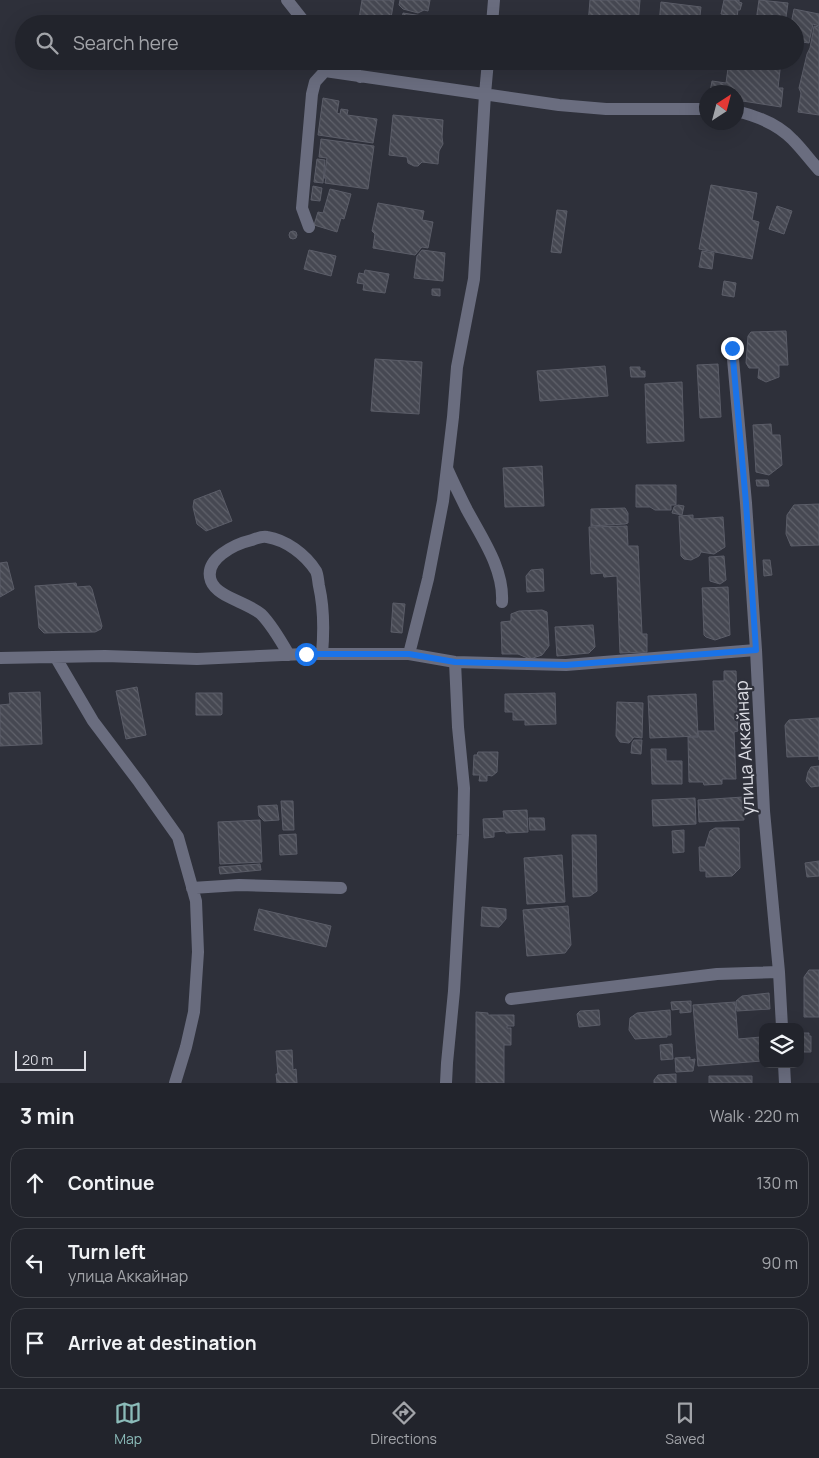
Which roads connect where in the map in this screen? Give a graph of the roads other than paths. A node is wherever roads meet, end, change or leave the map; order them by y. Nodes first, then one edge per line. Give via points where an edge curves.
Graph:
1 (288, 0) edge
2 (494, 0) edge
3 (299, 15) edge
4 (493, 15) edge
5 (352, 70) edge
6 (487, 70) edge
7 (360, 77) junction
8 (485, 94) junction
9 (699, 109) edge
10 (744, 113) edge
11 (819, 170) edge
12 (309, 227) dead end
13 (732, 348) dead end
14 (447, 468) junction
15 (502, 602) dead end
16 (756, 650) junction
17 (322, 654) junction
18 (409, 654) junction
19 (289, 655) junction
20 (0, 658) edge
21 (56, 658) junction
22 (455, 662) junction
23 (192, 888) junction
24 (341, 888) dead end
25 (778, 972) junction
26 (511, 999) dead end
27 (782, 1023) edge
28 (784, 1068) edge
29 (175, 1083) edge
30 (446, 1083) edge
31 (785, 1083) edge

1 - 3 street
2 - 4 street
5 - 7 street
6 - 8 street
7 - 8 street
7 - 12 street via 325,72 315,82 302,208
8 - 9 street via 606,109
8 - 14 street via 474,279 457,367
10 - 11 street via 792,138
13 - 16 street, улица Аккайнар
14 - 15 street via 493,558 503,591
14 - 18 street via 428,579
16 - 22 street via 566,665
16 - 25 street, улица Аккайнар via 764,811
17 - 18 street
17 - 19 street
17 - 19 street via 323,615 317,572 300,553 284,541 265,536 228,549 218,556 210,569 213,587 261,615
18 - 22 street
19 - 21 street via 197,659
20 - 21 street
21 - 23 street via 93,720 178,837
22 - 30 street via 464,788 463,835
23 - 24 street via 239,885
23 - 29 street via 196,901 198,952 194,1012
25 - 26 street via 717,974
25 - 27 street, улица Аккайнар
28 - 31 street

